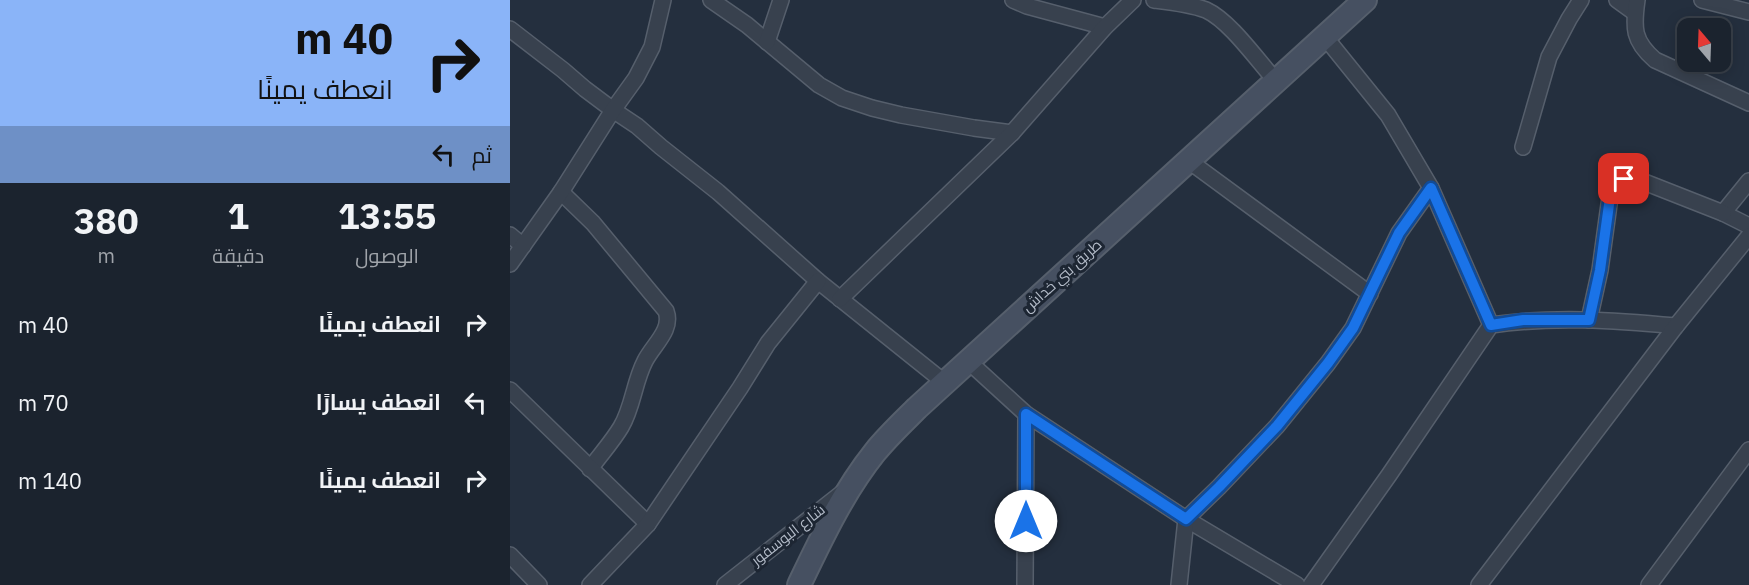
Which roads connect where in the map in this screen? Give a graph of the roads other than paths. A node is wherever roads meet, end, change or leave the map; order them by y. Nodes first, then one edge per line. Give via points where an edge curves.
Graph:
1 (663, 0) edge
2 (711, 0) edge
3 (781, 0) edge
4 (1012, 0) edge
5 (1133, 0) edge
6 (1154, 0) edge
7 (1365, 0) edge
8 (1581, 0) edge
9 (1617, 0) edge
10 (1702, 0) edge
11 (1636, 7) edge
12 (1749, 12) edge
13 (1105, 27) junction
14 (510, 29) edge
15 (1325, 37) junction
16 (767, 42) junction
17 (1275, 81) junction
18 (1749, 103) edge
19 (613, 110) junction
20 (1012, 133) junction
21 (1523, 147) dead end
22 (1189, 161) junction
23 (1749, 181) edge
24 (1431, 188) junction
25 (561, 192) junction
26 (1723, 213) junction
27 (1749, 226) edge
28 (510, 235) edge
29 (1749, 237) edge
30 (524, 246) junction
31 (510, 264) edge
32 (818, 281) junction
33 (1370, 294) junction
34 (840, 299) junction
35 (1589, 320) junction
36 (1491, 325) junction
37 (1676, 326) junction
38 (968, 361) junction
39 (944, 382) junction
40 (510, 390) edge
41 (1026, 414) junction
42 (1749, 450) edge
43 (590, 469) junction
44 (851, 485) junction
45 (1186, 519) junction
46 (648, 524) junction
47 (510, 555) edge
48 (539, 585) edge
49 (590, 585) edge
50 (725, 585) edge
51 (799, 585) edge
52 (1025, 585) edge
53 (1179, 585) edge
54 (1297, 585) edge
55 (1311, 585) edge
56 (1479, 585) edge
57 (1648, 585) edge

1 - 19 street via 652,47
2 - 16 street
3 - 16 street
4 - 13 street
5 - 13 street
6 - 17 street via 1193,6 1224,22
7 - 15 main road, طريق بني خداش
8 - 21 street via 1549,57
9 - 11 street
10 - 12 street
11 - 18 street via 1638,42 1655,60
13 - 20 street
14 - 19 street
15 - 17 main road, طريق بني خداش
15 - 24 street via 1388,115
16 - 20 street via 819,85 842,98 901,115
17 - 22 main road, طريق بني خداش
19 - 25 street
19 - 32 street via 718,192
20 - 34 street
22 - 33 street
22 - 38 main road, طريق بني خداش
23 - 26 street
24 - 33 street via 1399,233
24 - 36 street
25 - 30 street
25 - 43 street via 593,223 668,317 667,328 638,376 627,415
26 - 27 street
26 - 35 street via 1634,178 1617,184 1611,190
28 - 30 street
29 - 37 street
30 - 31 street
32 - 34 street
32 - 46 street via 768,343
33 - 45 street via 1353,328 1300,399
34 - 39 street
35 - 36 street via 1523,320
35 - 37 street
36 - 55 street
37 - 56 street
38 - 39 main road, طريق بني خداش
38 - 41 street
39 - 44 main road, طريق بني خداش via 876,451
40 - 43 street
41 - 45 street
41 - 52 street
42 - 57 street
43 - 46 street
44 - 50 street, شارع البوسفور
44 - 51 main road, طريق بني خداش
45 - 53 street
45 - 54 street
46 - 49 street
47 - 48 street

